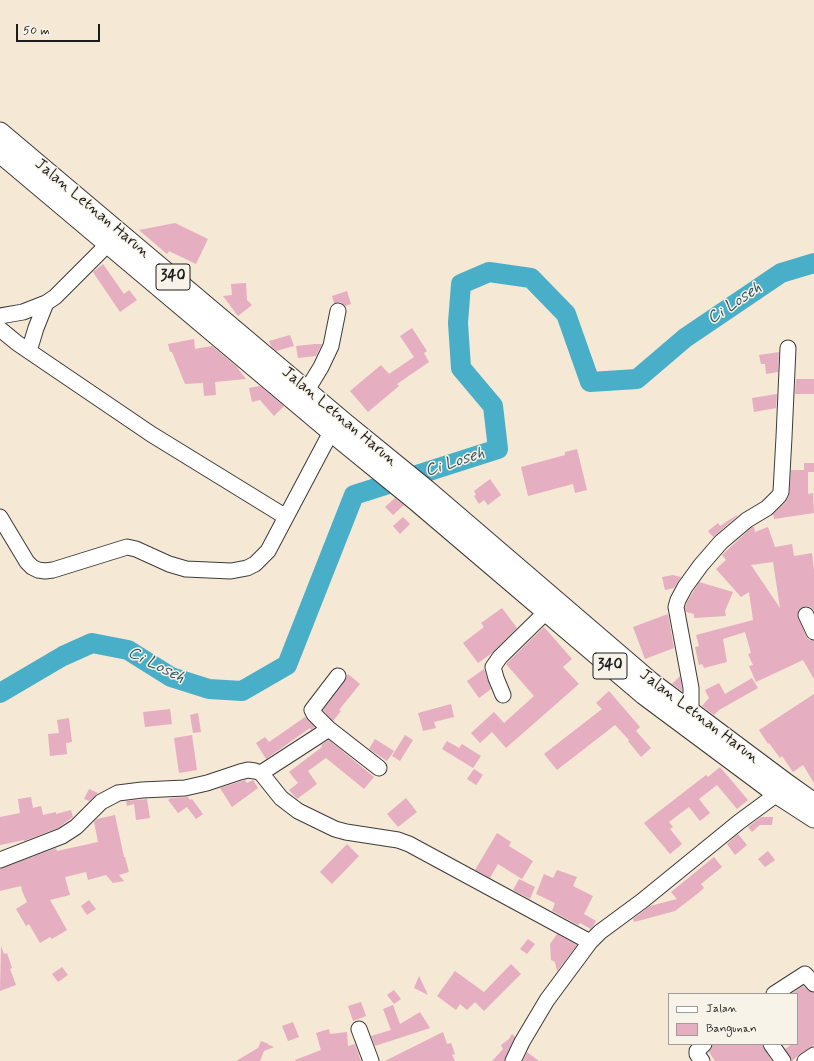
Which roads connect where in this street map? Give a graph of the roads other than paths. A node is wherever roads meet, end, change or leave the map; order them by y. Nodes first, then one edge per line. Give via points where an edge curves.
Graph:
1 (0, 132) edge
2 (0, 153) edge
3 (20, 159) junction
4 (108, 244) junction
5 (46, 303) junction
6 (338, 311) dead end
7 (0, 316) edge
8 (0, 329) edge
9 (788, 348) dead end
10 (29, 351) junction
11 (303, 397) junction
12 (337, 430) junction
13 (421, 495) junction
14 (0, 517) edge
15 (286, 517) junction
16 (546, 612) junction
17 (806, 615) dead end
18 (814, 632) edge
19 (338, 676) dead end
20 (503, 695) dead end
21 (691, 713) junction
22 (329, 729) junction
23 (379, 768) dead end
24 (261, 774) junction
25 (781, 788) junction
26 (809, 801) edge
27 (814, 818) edge
28 (0, 860) edge
29 (590, 942) junction
30 (814, 984) edge
31 (776, 993) edge
32 (359, 1029) dead end
33 (703, 1045) edge
34 (772, 1045) edge
35 (814, 1055) edge
36 (371, 1061) edge
37 (513, 1061) edge
38 (702, 1061) edge
39 (783, 1061) edge
40 (805, 1061) edge

1 - 3 main road, Jalan Letnan Harun / 340
2 - 3 main road, Jalan Letnan Harun / 340
3 - 4 main road, Jalan Letnan Harun / 340
3 - 11 main road, Jalan Letnan Harun / 340
4 - 5 street
4 - 11 main road, Jalan Letnan Harun / 340
5 - 7 street via 23,312
5 - 10 street
6 - 11 street via 331,346
8 - 10 street
9 - 21 street via 781,492 767,508 747,520 721,542 701,564 678,600 676,608 691,688
10 - 15 street via 151,434
11 - 12 main road, Jalan Letnan Harun / 340
12 - 13 main road, Jalan Letnan Harun / 340
12 - 15 street
13 - 16 main road, Jalan Letnan Harun / 340
13 - 21 main road, Jalan Letnan Harun / 340
14 - 15 street via 27,562 32,567 45,571 127,547 186,569 239,570 262,558
16 - 20 street via 493,667
16 - 25 main road, Jalan Letnan Harun / 340 via 644,695
17 - 18 street
19 - 22 street via 312,710
21 - 25 main road, Jalan Letnan Harun / 340
22 - 23 street
22 - 24 street
24 - 28 street via 248,770 185,788 118,793 101,802 76,827 62,836
24 - 29 street via 281,798 298,811 335,829 409,844
25 - 26 main road, Jalan Letnan Harun / 340
25 - 29 street
26 - 27 main road, Jalan Letnan Harun / 340
29 - 37 street via 547,1000
30 - 31 street via 805,974
32 - 36 street
33 - 38 street via 697,1051
34 - 39 street
35 - 40 street

